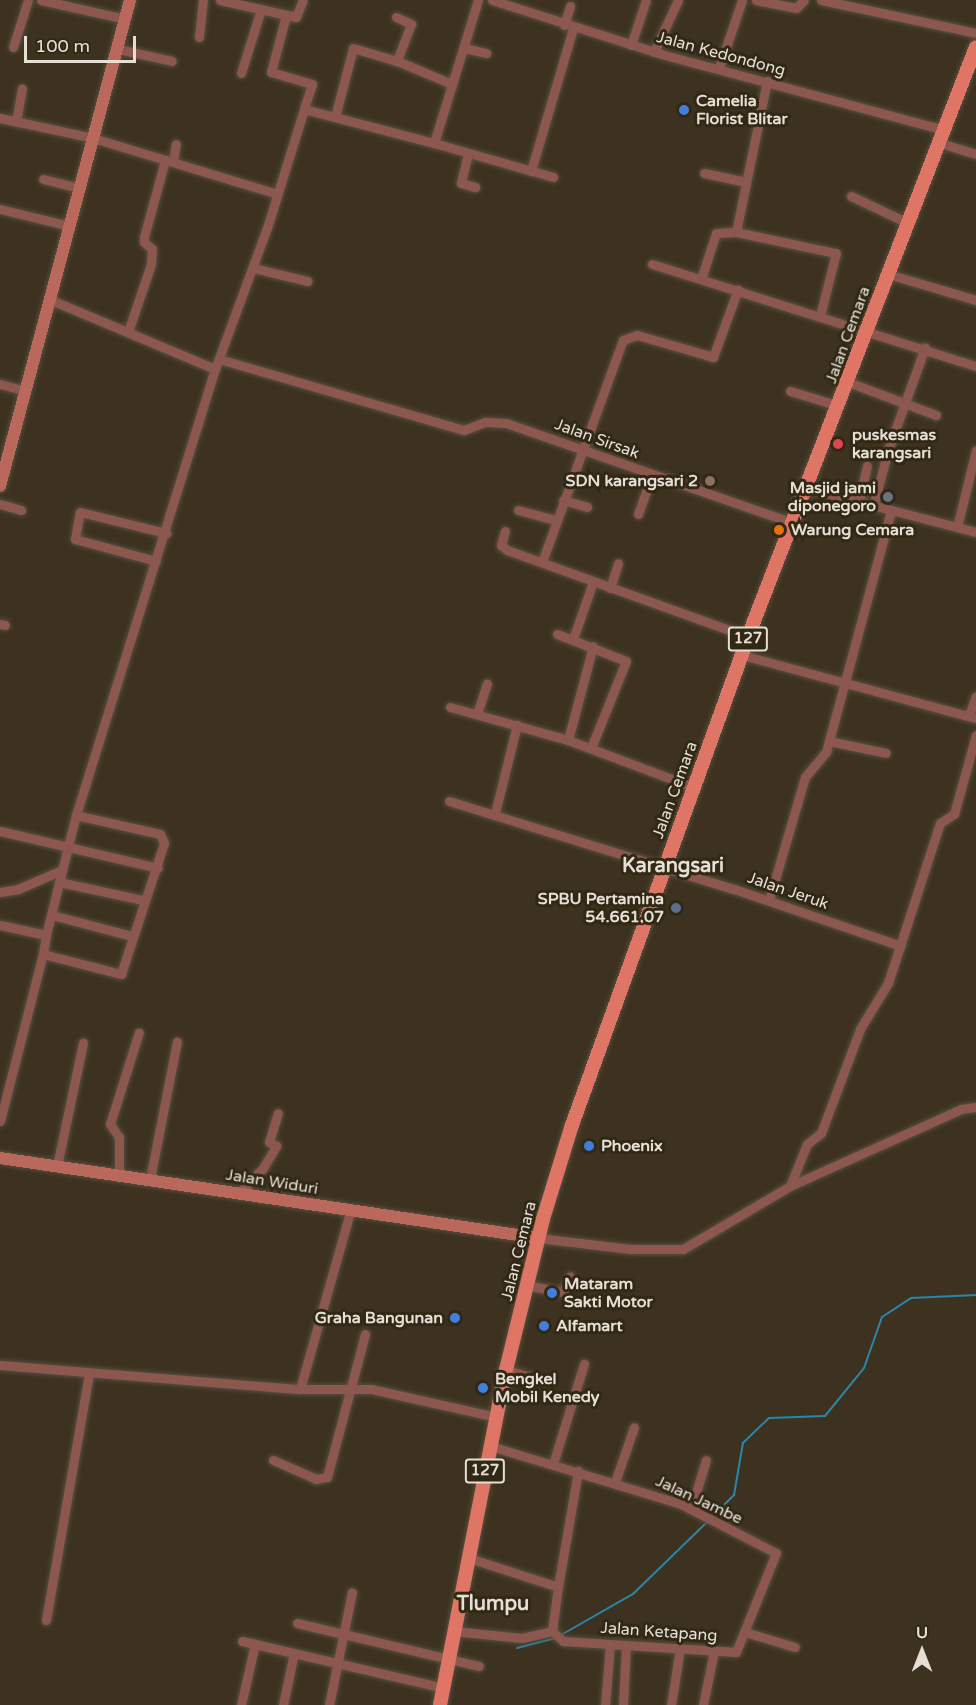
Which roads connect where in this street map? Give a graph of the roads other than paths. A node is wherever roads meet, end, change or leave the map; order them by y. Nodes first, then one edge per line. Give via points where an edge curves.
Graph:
1 (28, 0) edge
2 (41, 0) edge
3 (130, 0) edge
4 (203, 0) edge
5 (220, 0) edge
6 (303, 0) edge
7 (478, 0) edge
8 (646, 0) edge
9 (678, 0) edge
10 (742, 0) edge
11 (756, 0) edge
12 (804, 0) edge
13 (826, 0) edge
14 (498, 1) edge
15 (570, 6) dead end
16 (261, 9) junction
17 (286, 15) junction
18 (396, 17) dead end
19 (125, 19) junction
20 (568, 27) junction
21 (976, 33) edge
22 (198, 37) dead end
23 (631, 45) junction
24 (13, 47) dead end
25 (976, 47) edge
26 (464, 48) junction
27 (118, 49) junction
28 (486, 53) dead end
29 (656, 53) junction
30 (172, 61) dead end
31 (397, 61) junction
32 (719, 68) junction
33 (241, 73) dead end
34 (767, 81) junction
35 (452, 84) junction
36 (22, 89) dead end
37 (304, 109) junction
38 (335, 117) junction
39 (0, 118) edge
40 (16, 122) junction
41 (942, 136) junction
42 (93, 138) junction
43 (434, 143) junction
44 (176, 144) dead end
45 (468, 154) junction
46 (976, 154) edge
47 (169, 161) junction
48 (531, 171) junction
49 (704, 173) dead end
50 (553, 177) dead end
51 (43, 179) dead end
52 (746, 182) junction
53 (475, 187) dead end
54 (79, 188) junction
55 (277, 194) junction
56 (851, 196) dead end
57 (0, 209) edge
58 (908, 223) junction
59 (70, 226) junction
60 (736, 232) junction
61 (652, 264) dead end
62 (253, 268) junction
63 (888, 274) junction
64 (701, 279) junction
65 (307, 281) dead end
66 (738, 289) junction
67 (51, 300) junction
68 (976, 300) edge
69 (820, 316) junction
70 (868, 329) junction
71 (128, 332) junction
72 (925, 348) junction
73 (219, 359) junction
74 (976, 366) edge
75 (215, 369) junction
76 (848, 382) junction
77 (0, 384) edge
78 (26, 391) junction
79 (790, 391) dead end
80 (904, 403) junction
81 (839, 406) junction
82 (936, 415) dead end
83 (581, 449) junction
84 (976, 450) edge
85 (867, 466) dead end
86 (652, 475) junction
87 (0, 486) edge
88 (807, 488) junction
89 (562, 500) junction
90 (858, 503) junction
91 (0, 504) edge
92 (587, 507) dead end
93 (873, 507) junction
94 (21, 510) dead end
95 (518, 510) dead end
96 (891, 511) junction
97 (638, 514) dead end
98 (555, 520) junction
99 (794, 523) junction
100 (957, 527) junction
101 (505, 531) dead end
102 (976, 532) edge
103 (166, 533) junction
104 (156, 561) junction
105 (542, 562) junction
106 (618, 563) dead end
107 (593, 582) junction
108 (610, 588) junction
109 (557, 634) dead end
110 (748, 637) junction
111 (573, 639) junction
112 (593, 646) junction
113 (742, 655) junction
114 (846, 683) junction
115 (487, 684) dead end
116 (976, 696) edge
117 (450, 707) dead end
118 (477, 714) junction
119 (972, 717) edge
120 (517, 725) junction
121 (976, 735) edge
122 (568, 740) junction
123 (829, 741) junction
124 (591, 748) junction
125 (886, 753) dead end
126 (693, 787) junction
127 (449, 801) dead end
128 (495, 813) junction
129 (76, 815) junction
130 (0, 831) edge
131 (68, 848) junction
132 (158, 868) junction
133 (663, 868) junction
134 (62, 870) junction
135 (59, 882) junction
136 (0, 892) edge
137 (142, 900) junction
138 (769, 900) junction
139 (52, 915) junction
140 (0, 925) edge
141 (46, 935) junction
142 (132, 936) junction
143 (901, 946) junction
144 (43, 954) junction
145 (139, 1032) dead end
146 (83, 1042) dead end
147 (177, 1042) dead end
148 (976, 1107) edge
149 (278, 1113) dead end
150 (0, 1121) edge
151 (0, 1158) edge
152 (57, 1166) junction
153 (119, 1174) junction
154 (150, 1179) junction
155 (790, 1186) junction
156 (238, 1194) junction
157 (350, 1212) junction
158 (538, 1238) junction
159 (570, 1276) dead end
160 (526, 1285) junction
161 (365, 1334) dead end
162 (584, 1364) dead end
163 (0, 1365) edge
164 (506, 1370) junction
165 (89, 1373) junction
166 (538, 1379) dead end
167 (350, 1388) junction
168 (300, 1389) junction
169 (496, 1417) junction
170 (634, 1426) dead end
171 (490, 1446) junction
172 (273, 1460) dead end
173 (706, 1460) dead end
174 (553, 1464) junction
175 (578, 1471) junction
176 (615, 1482) junction
177 (691, 1509) junction
178 (469, 1558) junction
179 (558, 1587) junction
180 (352, 1592) dead end
181 (46, 1620) dead end
182 (297, 1623) dead end
183 (453, 1630) junction
184 (745, 1632) junction
185 (554, 1634) junction
186 (344, 1635) junction
187 (242, 1641) dead end
188 (255, 1644) junction
189 (610, 1645) junction
190 (626, 1646) junction
191 (795, 1647) dead end
192 (680, 1648) junction
193 (714, 1651) junction
194 (294, 1653) junction
195 (448, 1661) junction
196 (339, 1663) junction
197 (479, 1666) dead end
198 (444, 1688) junction
199 (241, 1705) edge
200 (283, 1705) edge
201 (329, 1705) edge
202 (440, 1705) edge
203 (605, 1705) edge
204 (623, 1705) edge
205 (671, 1705) edge
206 (704, 1705) edge

1 - 24 street
2 - 19 street
3 - 19 main road
4 - 22 street
5 - 16 street
6 - 17 street via 298,16
7 - 26 street
8 - 23 street
9 - 29 street
10 - 32 street
11 - 12 street via 796,8
13 - 21 street
14 - 20 street, Jalan Kedondong
15 - 20 street
16 - 17 street
16 - 33 street
17 - 37 street via 271,72 312,84
18 - 31 street via 411,24
19 - 27 main road
20 - 23 street, Jalan Kedondong
20 - 48 street
23 - 29 street, Jalan Kedondong
25 - 41 main road, Jalan Cemara / 127
26 - 28 street
26 - 35 street
27 - 30 street
27 - 42 main road
29 - 32 street, Jalan Kedondong
31 - 35 street
31 - 38 street via 353,48
32 - 34 street, Jalan Kedondong
34 - 41 street, Jalan Kedondong
34 - 52 street
35 - 43 street
36 - 40 street
37 - 38 street
37 - 55 street
38 - 43 street
39 - 40 street
40 - 42 street
41 - 46 street, Jalan Kedondong
41 - 58 main road, Jalan Cemara / 127
42 - 47 street
42 - 54 main road
43 - 45 street
44 - 47 street
45 - 48 street
45 - 53 street via 460,182
47 - 55 street
47 - 71 street via 144,237 152,249 152,264
48 - 50 street
49 - 52 street
51 - 54 street
52 - 60 street
54 - 59 main road
55 - 62 street
56 - 58 street
57 - 59 street
58 - 63 main road, Jalan Cemara / 127
59 - 67 main road
60 - 64 street via 716,233
60 - 69 street via 836,253
61 - 64 street
62 - 65 street
62 - 73 street
63 - 68 street
63 - 70 main road, Jalan Cemara / 127
64 - 66 street
66 - 69 street
66 - 83 street via 713,357 637,335 623,340
67 - 71 street
67 - 78 main road
69 - 70 street
70 - 72 street
70 - 76 main road, Jalan Cemara / 127
71 - 75 street
72 - 74 street
72 - 80 street
73 - 75 street
73 - 83 street, Jalan Sirsak via 464,430 492,421
75 - 103 street
76 - 80 street
76 - 81 main road, Jalan Cemara / 127
77 - 78 street
78 - 87 main road
79 - 81 street
80 - 82 street
80 - 93 street
81 - 88 main road, Jalan Cemara / 127
83 - 86 street, Jalan Sirsak
83 - 89 street
84 - 100 street
85 - 90 street
86 - 97 street
86 - 99 street, Jalan Sirsak
88 - 90 street
88 - 99 main road, Jalan Cemara / 127
89 - 92 street
89 - 98 street
90 - 93 street
91 - 94 street
93 - 96 street
95 - 98 street
96 - 100 street
96 - 114 street
98 - 105 street
99 - 110 main road, Jalan Cemara / 127
100 - 102 street
101 - 105 street via 503,548
103 - 104 street
103 - 104 street via 80,512 75,539
104 - 129 street
105 - 107 street
106 - 108 street
107 - 108 street
107 - 111 street
108 - 110 street
109 - 111 street
110 - 113 main road, Jalan Cemara / 127
111 - 112 street
112 - 122 street
112 - 124 street via 623,657 627,663
113 - 114 street
113 - 126 main road, Jalan Cemara / 127
114 - 119 street
114 - 123 street
115 - 118 street
116 - 119 street
117 - 118 street
118 - 120 street
120 - 122 street
120 - 128 street
121 - 143 street via 954,814 940,824
122 - 124 street
123 - 125 street
123 - 138 street via 825,755 805,777
124 - 126 street
126 - 133 main road, Jalan Cemara / 127
127 - 128 street, Jalan Jeruk
128 - 133 street, Jalan Jeruk
129 - 131 street
129 - 132 street via 164,835
130 - 131 street
131 - 132 street
131 - 134 street
132 - 137 street
133 - 138 street, Jalan Jeruk
133 - 158 main road, Jalan Cemara / 127 via 572,1125
134 - 135 street
134 - 136 street via 18,889
135 - 137 street
135 - 139 street
137 - 142 street
138 - 143 street, Jalan Jeruk
139 - 141 street
139 - 142 street
140 - 141 street
141 - 144 street
142 - 144 street via 121,974
143 - 155 street via 888,982 860,1029 821,1133 807,1144
144 - 150 street
145 - 153 street via 110,1124 120,1137
146 - 152 street
147 - 154 street
148 - 155 street via 956,1112
149 - 156 street via 269,1142 276,1146 268,1162
151 - 152 main road, Jalan Widuri
152 - 153 main road, Jalan Widuri
153 - 154 main road, Jalan Widuri
154 - 156 main road, Jalan Widuri
155 - 158 street via 683,1249 630,1249
156 - 157 main road, Jalan Widuri
157 - 158 main road, Jalan Widuri
157 - 168 street
158 - 160 main road, Jalan Cemara / 127
159 - 160 street via 563,1292
160 - 164 main road, Jalan Cemara / 127
161 - 167 street
162 - 174 street
163 - 165 street
164 - 166 street
164 - 169 main road, Jalan Cemara / 127
165 - 168 street
165 - 181 street
167 - 168 street
167 - 169 street via 398,1393
167 - 172 street via 327,1476 316,1479
169 - 171 main road, Jalan Cemara / 127
170 - 176 street
171 - 174 street, Jalan Jambe
171 - 178 main road, Jalan Cemara / 127
173 - 177 street
174 - 175 street, Jalan Jambe
175 - 176 street, Jalan Jambe
175 - 179 street
176 - 177 street, Jalan Jambe
177 - 184 street, Jalan Jambe via 776,1553
178 - 179 street
178 - 183 main road, Jalan Cemara / 127
179 - 185 street
180 - 186 street
182 - 186 street
183 - 185 street, Jalan Ketapang via 509,1638
183 - 195 main road, Jalan Cemara / 127
184 - 191 street
184 - 193 street, Jalan Ketapang via 736,1652
185 - 189 street, Jalan Ketapang
186 - 195 street
186 - 196 street
187 - 188 street
188 - 194 street
188 - 199 street
189 - 190 street, Jalan Ketapang
189 - 203 street
190 - 192 street, Jalan Ketapang
190 - 204 street
192 - 193 street, Jalan Ketapang
192 - 205 street
193 - 206 street
194 - 196 street
194 - 200 street
195 - 197 street
195 - 198 main road, Jalan Cemara / 127
196 - 198 street
196 - 201 street
198 - 202 main road, Jalan Cemara / 127

